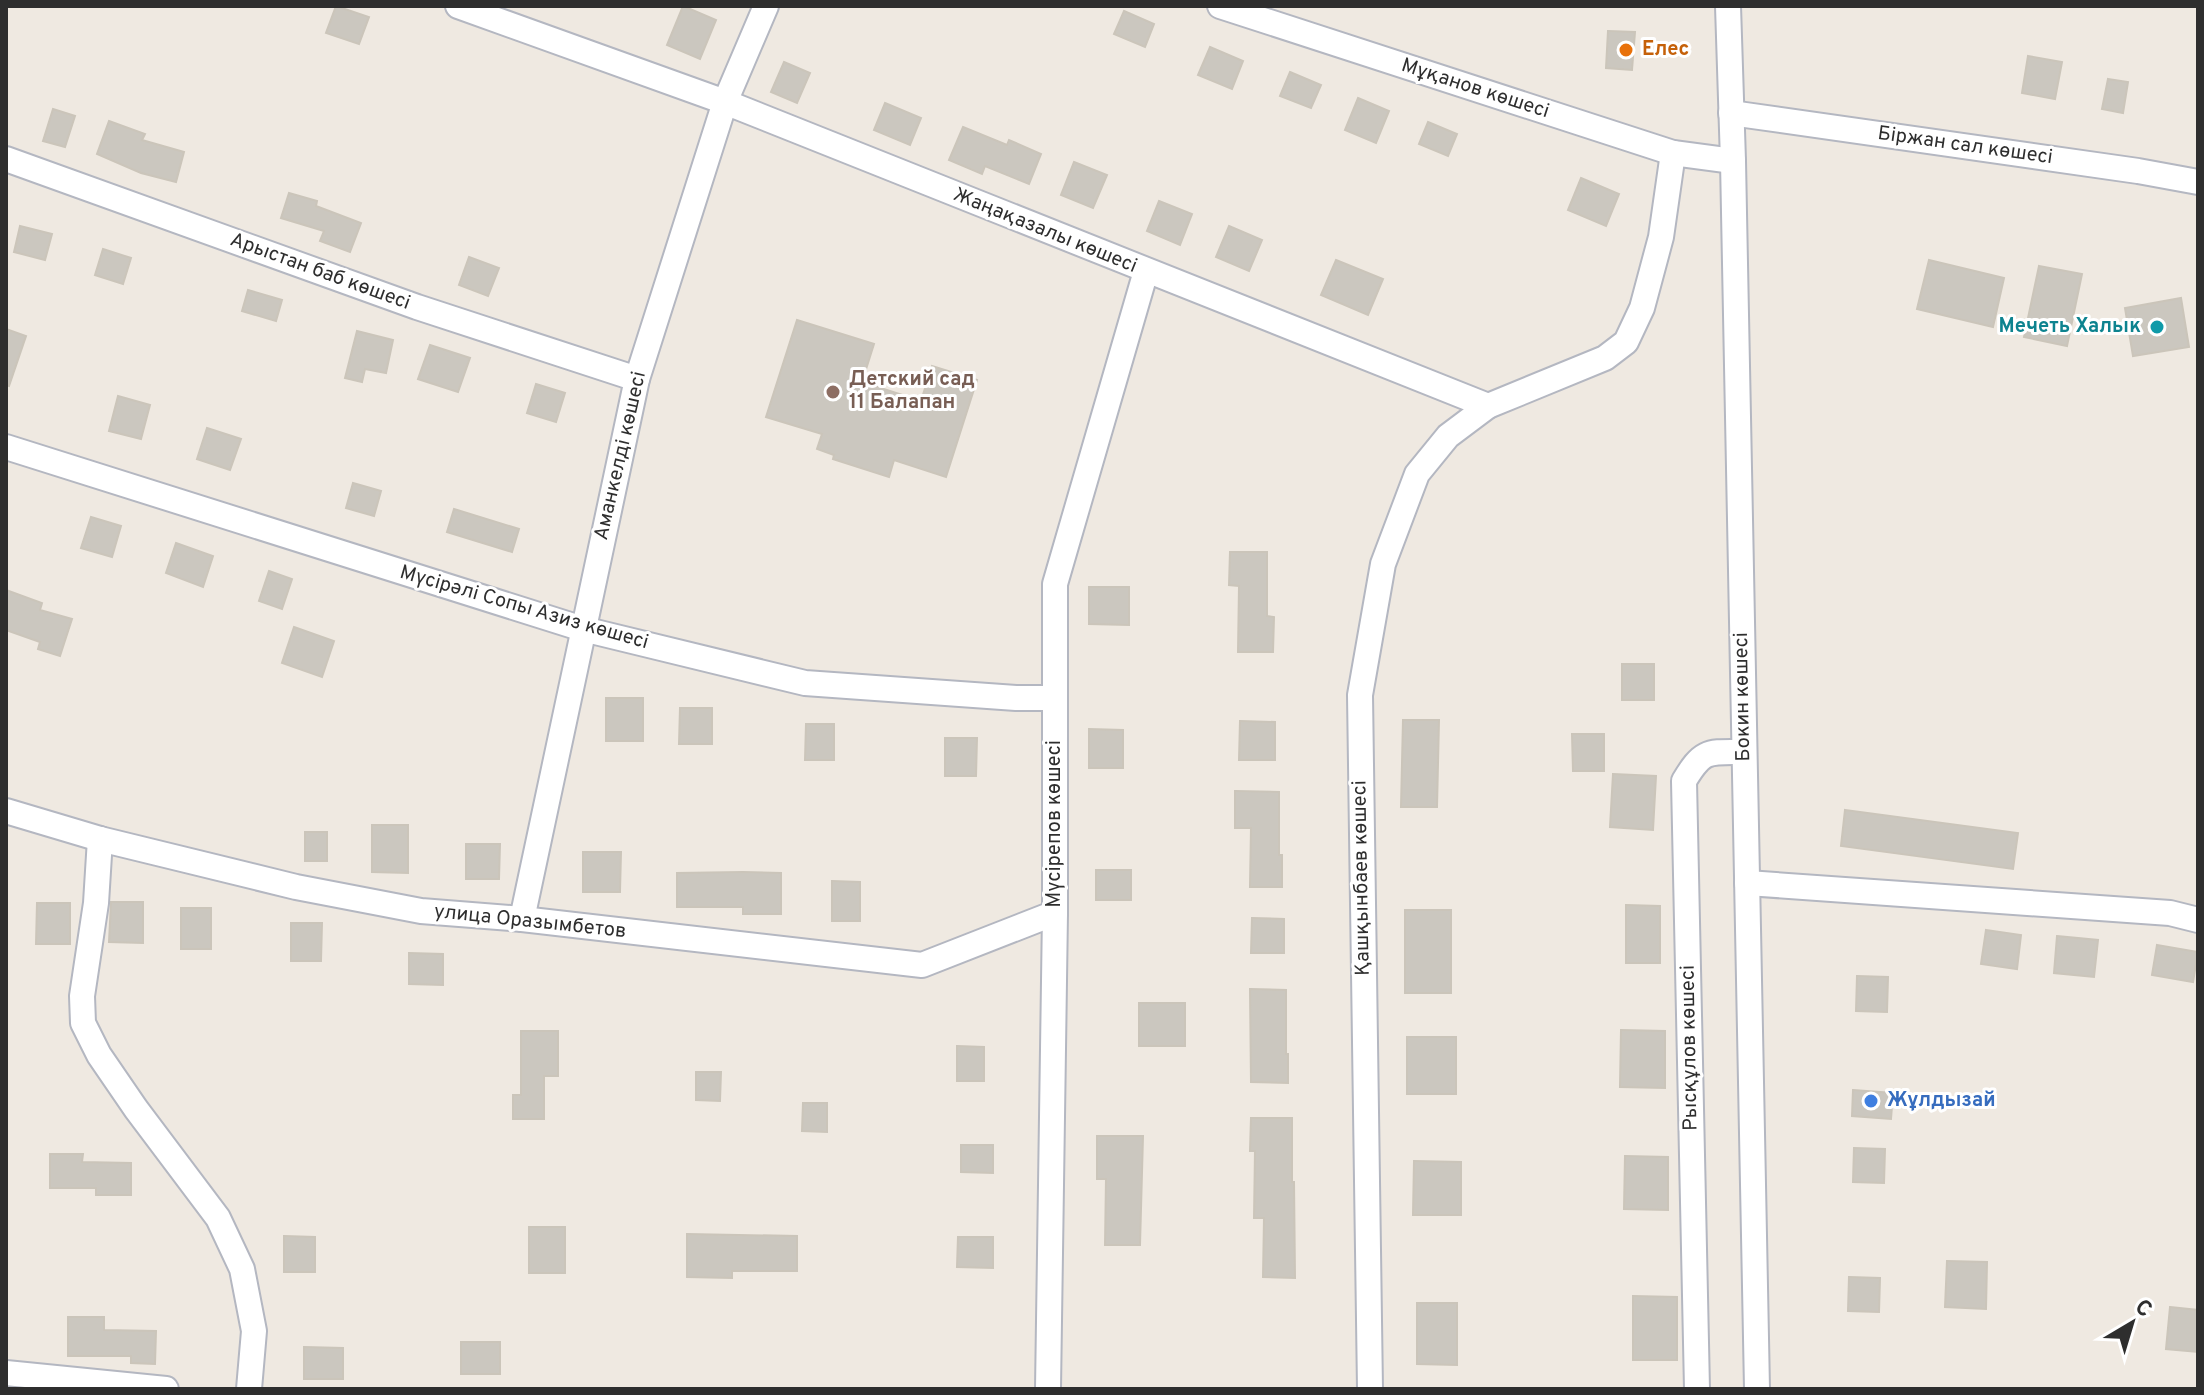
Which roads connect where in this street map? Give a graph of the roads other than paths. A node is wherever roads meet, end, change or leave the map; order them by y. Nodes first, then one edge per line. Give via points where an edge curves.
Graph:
1 (458, 6) edge
2 (766, 6) edge
3 (1220, 6) edge
4 (1728, 6) edge
5 (725, 102) junction
6 (1731, 113) junction
7 (1673, 153) junction
8 (6, 159) edge
9 (1733, 161) junction
10 (2198, 182) edge
11 (1146, 271) junction
12 (637, 379) junction
13 (1488, 406) junction
14 (6, 447) edge
15 (583, 629) junction
16 (1055, 698) junction
17 (1744, 752) junction
18 (6, 811) edge
19 (100, 839) junction
20 (1747, 883) junction
21 (1055, 913) junction
22 (522, 919) junction
23 (2198, 920) edge
24 (6, 1373) edge
25 (166, 1389) edge
26 (249, 1389) edge
27 (1048, 1389) edge
28 (1370, 1389) edge
29 (1697, 1389) edge
30 (1757, 1389) edge

1 - 5 street, Жаңақазалы көшесі
2 - 5 street, Аманкелді көшесі
3 - 7 street, Мұқанов көшесі
4 - 6 street, Бокин көшесі
5 - 11 street, Жаңақазалы көшесі
5 - 12 street, Аманкелді көшесі
6 - 9 street, Бокин көшесі
6 - 10 street, Біржан сал көшесі
7 - 9 street, Мұқанов көшесі
7 - 13 street via 1661,237 1642,308 1626,342 1605,358
8 - 12 street, Арыстан баб көшесі via 417,307
9 - 17 street, Бокин көшесі
11 - 13 street, Жаңақазалы көшесі
11 - 16 street, Мүсірепов көшесі via 1055,584
12 - 15 street, Аманкелді көшесі
13 - 28 street, Қашқынбаев көшесі via 1448,436 1417,474 1383,564 1360,695
14 - 15 street, Мүсірәлі Сопы Азиз көшесі
15 - 16 street, Мүсірәлі Сопы Азиз көшесі via 805,683
15 - 22 street, Аманкелді көшесі
16 - 21 street, Мүсірепов көшесі
17 - 20 street, Бокин көшесі
17 - 29 street, Рысқұлов көшесі via 1712,752 1697,760 1684,781
18 - 19 street, улица Оразымбетов
19 - 22 street, улица Оразымбетов via 421,911
19 - 26 street via 83,1023 136,1109 218,1218 242,1269 254,1331
20 - 23 street via 2170,913
20 - 30 street, Бокин көшесі
21 - 22 street, улица Оразымбетов via 922,965
21 - 27 street, Мүсірепов көшесі
24 - 25 street

